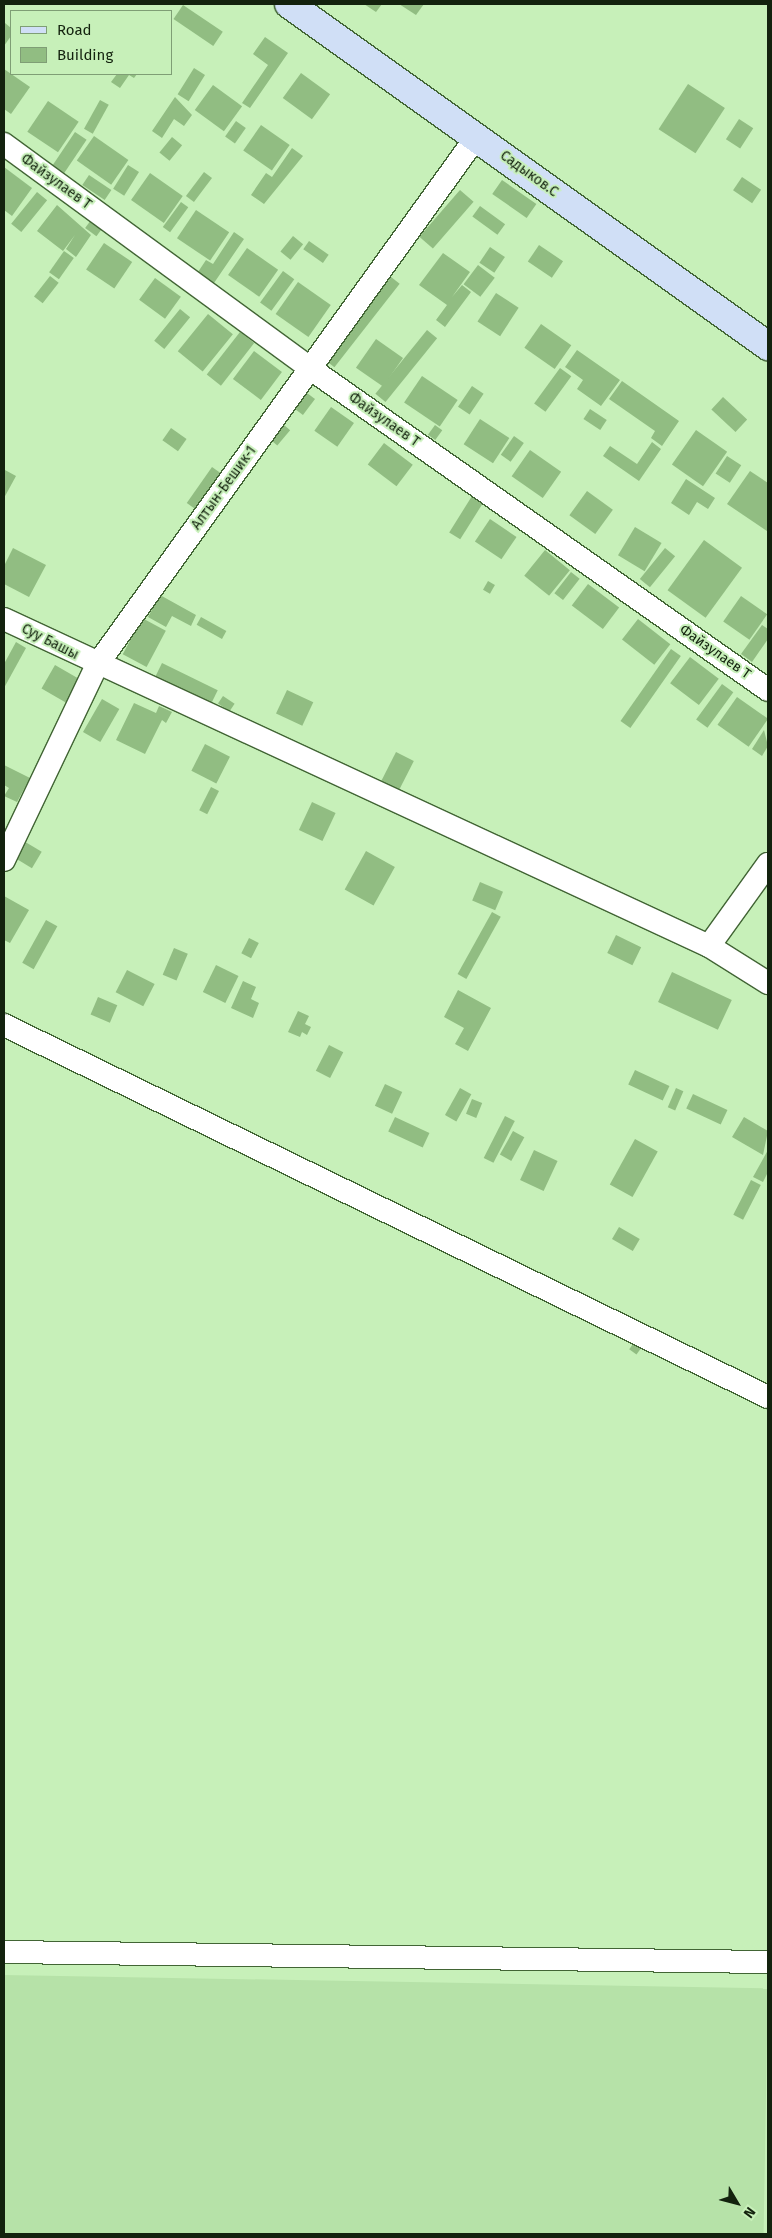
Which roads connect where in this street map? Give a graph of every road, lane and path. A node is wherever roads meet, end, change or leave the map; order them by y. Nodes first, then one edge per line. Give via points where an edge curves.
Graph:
1 (289, 4) edge
2 (477, 136) junction
3 (4, 144) edge
4 (768, 346) edge
5 (311, 369) junction
6 (4, 618) edge
7 (97, 665) junction
8 (768, 690) edge
9 (4, 860) edge
10 (768, 864) edge
11 (709, 946) junction
12 (768, 983) edge
13 (4, 1026) edge
14 (768, 1397) edge
15 (4, 1952) edge
16 (768, 1962) edge

1 - 2 main road, Садыков.С
2 - 4 main road, Садыков.С
2 - 5 street, Алтын-Бешик-1
3 - 5 street, Файзулаев Т
5 - 7 street, Алтын-Бешик-1
5 - 8 street, Файзулаев Т
6 - 7 street, Суу Башы
7 - 9 street, Алтын-Бешик-1
7 - 11 street, Суу Башы
10 - 11 street
11 - 12 street, Суу Башы
13 - 14 street
15 - 16 street

